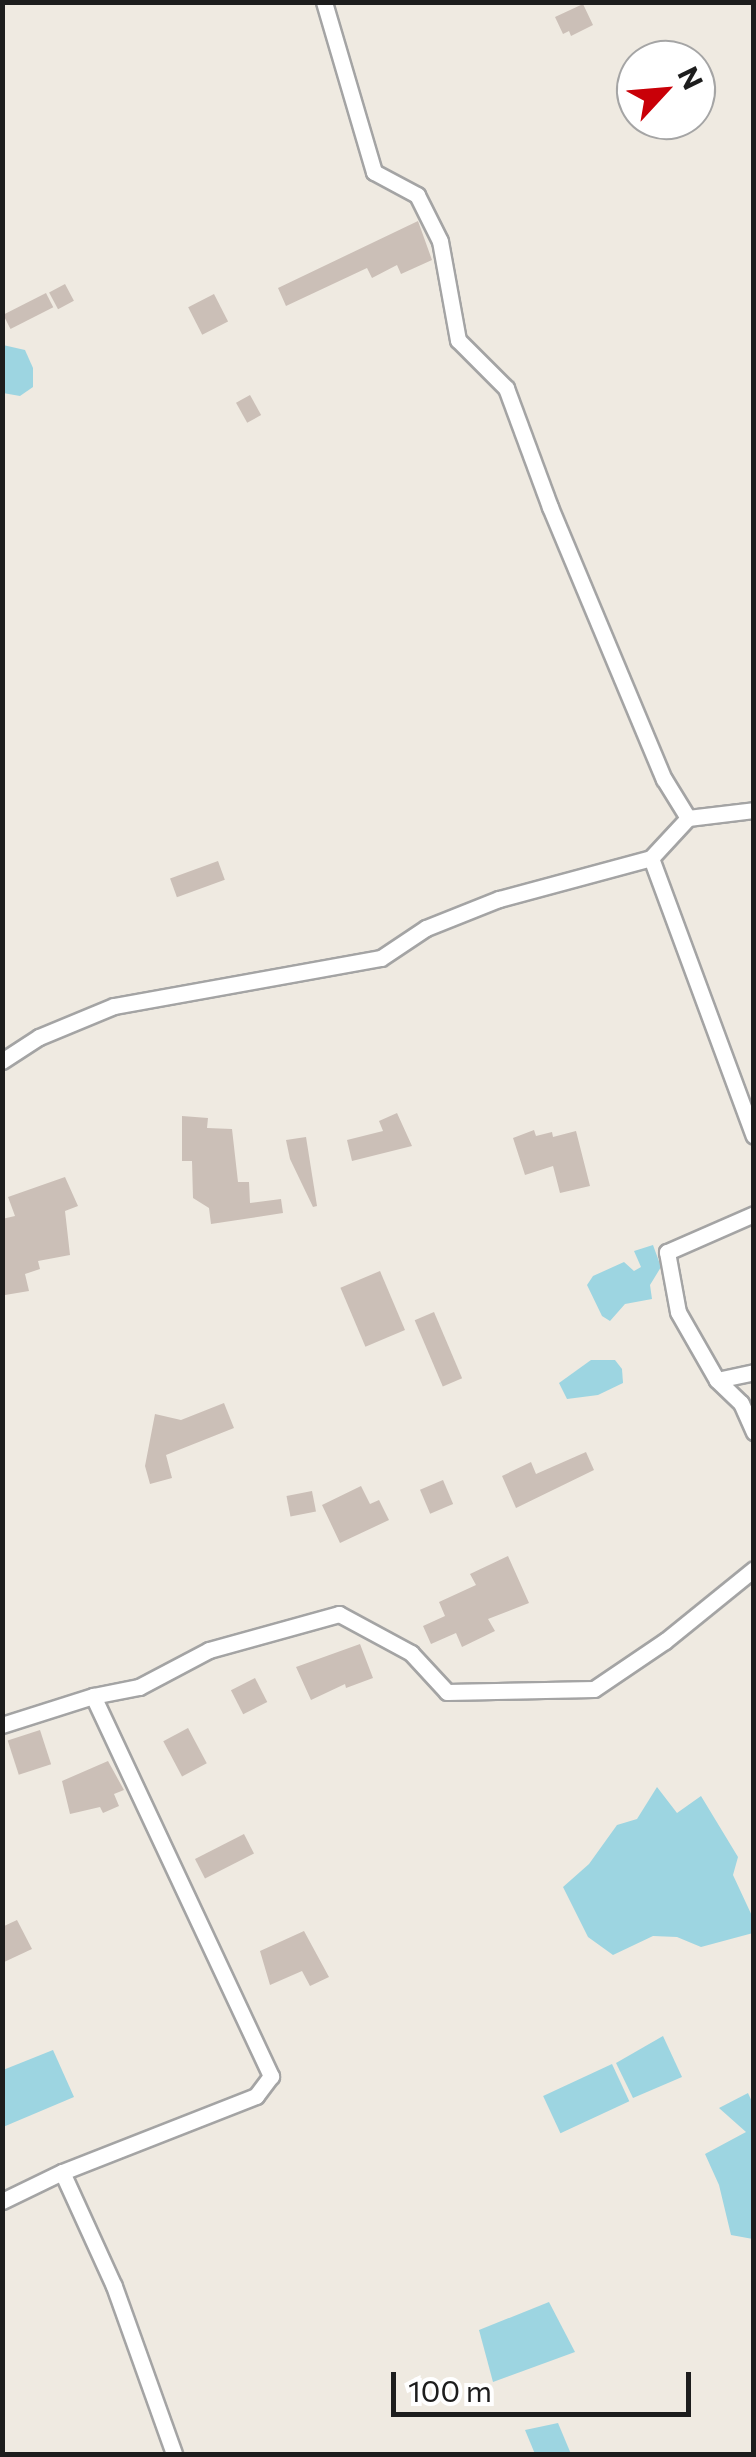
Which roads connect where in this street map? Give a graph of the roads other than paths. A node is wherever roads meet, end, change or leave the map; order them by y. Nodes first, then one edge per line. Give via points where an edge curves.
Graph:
1 (324, 2) edge
2 (754, 810) edge
3 (688, 818) junction
4 (651, 858) junction
5 (2, 1061) edge
6 (754, 1136) edge
7 (754, 1214) edge
8 (754, 1372) edge
9 (717, 1380) junction
10 (754, 1432) edge
11 (754, 1569) edge
12 (93, 1696) junction
13 (2, 1725) edge
14 (62, 2172) junction
15 (2, 2201) edge
16 (174, 2454) edge

1 - 3 street via 374,172 418,195 440,242 458,340 506,388 664,779
2 - 3 street
3 - 4 street
4 - 5 street via 499,898 426,928 380,958 114,1006 39,1037
4 - 6 street
7 - 9 street via 666,1252 678,1312
8 - 9 street
9 - 10 street via 741,1403
11 - 12 street via 594,1689 447,1692 411,1653 339,1614 209,1650 139,1687
12 - 13 street
12 - 14 street via 271,2076 256,2096
14 - 15 street
14 - 16 street via 114,2286

